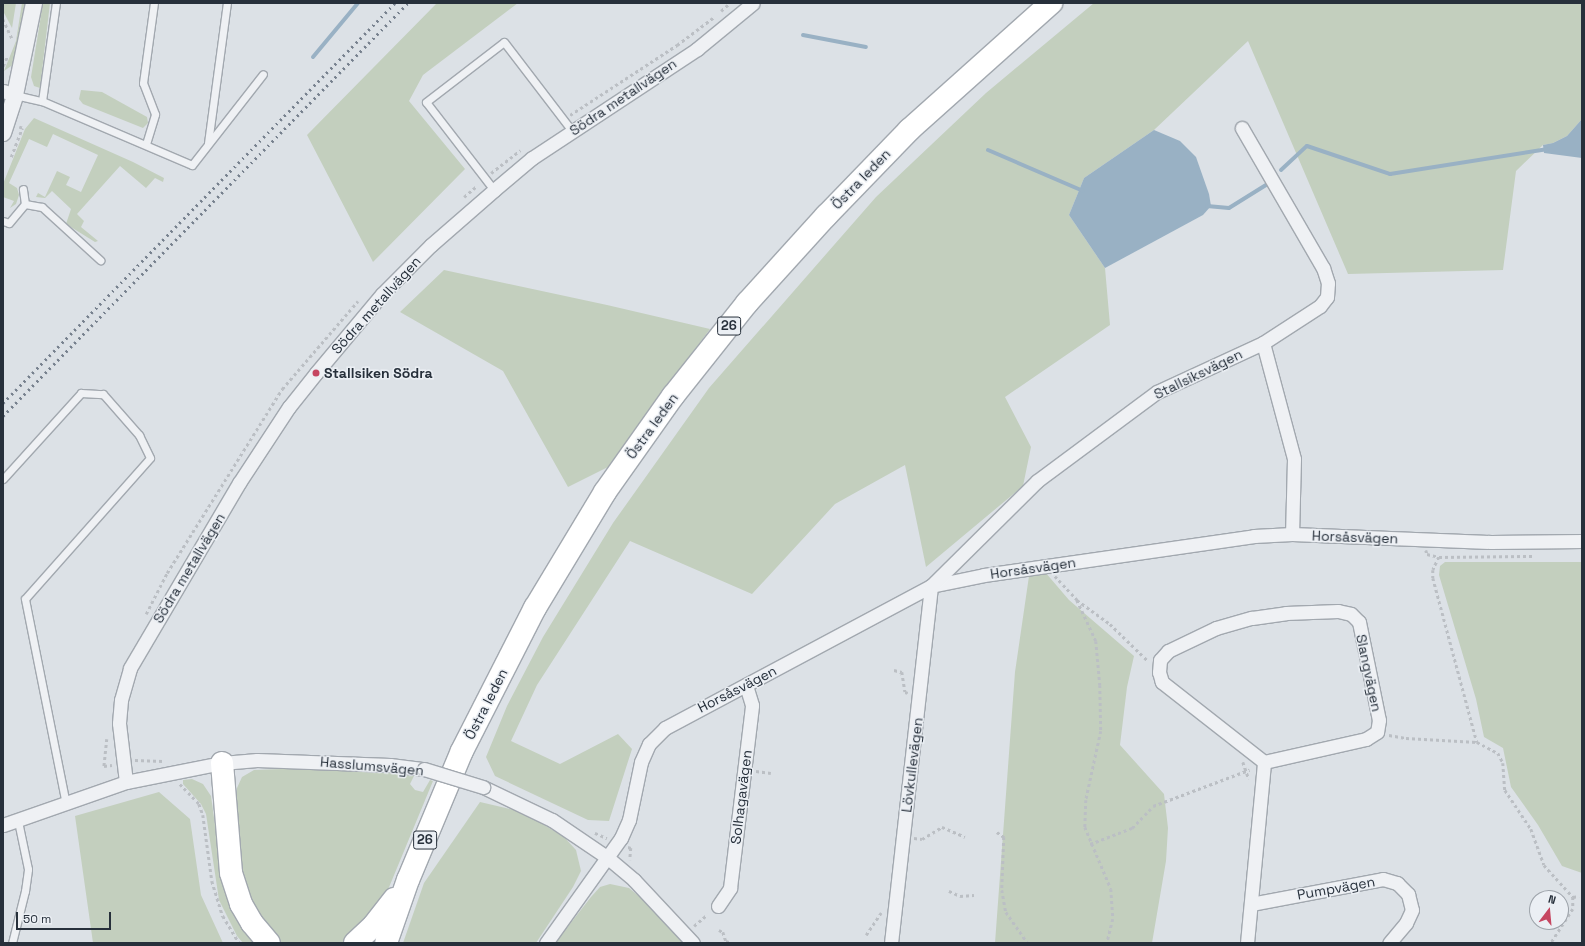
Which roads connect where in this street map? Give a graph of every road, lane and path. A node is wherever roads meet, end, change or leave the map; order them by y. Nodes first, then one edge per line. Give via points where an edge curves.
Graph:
1 (34, 3) edge
2 (56, 3) edge
3 (154, 3) edge
4 (227, 3) edge
5 (753, 3) edge
6 (1051, 3) edge
7 (3, 19) edge
8 (13, 38) dead end
9 (262, 74) dead end
10 (9, 93) edge
11 (42, 101) junction
12 (1242, 128) dead end
13 (572, 131) junction
14 (3, 133) edge
15 (146, 144) junction
16 (207, 145) junction
17 (23, 188) dead end
18 (494, 190) junction
19 (25, 204) junction
20 (3, 221) edge
21 (100, 260) dead end
22 (1263, 343) junction
23 (3, 479) edge
24 (1292, 534) junction
25 (1582, 541) edge
26 (1439, 557) dead end
27 (1048, 566) junction
28 (931, 586) junction
29 (1077, 600) junction
30 (894, 670) dead end
31 (1159, 672) junction
32 (746, 685) junction
33 (920, 694) junction
34 (1377, 732) junction
35 (1478, 742) junction
36 (144, 758) dead end
37 (1240, 758) dead end
38 (168, 760) dead end
39 (1264, 762) junction
40 (222, 763) junction
41 (1248, 770) junction
42 (126, 782) junction
43 (179, 782) dead end
44 (1249, 782) dead end
45 (66, 804) junction
46 (18, 821) junction
47 (3, 824) edge
48 (997, 832) dead end
49 (903, 837) junction
50 (965, 837) dead end
51 (1090, 844) junction
52 (608, 858) junction
53 (408, 880) junction
54 (949, 891) dead end
55 (974, 895) dead end
56 (1579, 896) dead end
57 (1573, 897) junction
58 (1250, 904) junction
59 (718, 906) joint
60 (880, 913) dead end
61 (693, 927) dead end
62 (719, 930) dead end
63 (866, 936) dead end
64 (12, 943) edge
65 (239, 943) edge
66 (270, 943) edge
67 (355, 943) edge
68 (386, 943) edge
69 (546, 943) edge
70 (693, 943) edge
71 (732, 943) edge
72 (891, 943) edge
73 (1028, 943) edge
74 (1107, 943) edge
75 (1247, 943) edge
76 (1389, 943) edge
77 (1551, 943) edge

1 - 10 street
2 - 11 lane
3 - 15 lane via 143,83 155,114
4 - 16 lane
5 - 13 street, Södra metallvägen via 697,49
6 - 53 highway, Östra leden / 26 via 909,130 826,216 747,303 673,396 605,492 535,608 462,751
7 - 8 path
9 - 16 lane
10 - 11 lane
10 - 14 street
11 - 15 lane
12 - 22 street, Stallsiksvägen via 1323,268 1328,284 1327,297 1320,306
13 - 18 street, Södra metallvägen via 532,158
13 - 18 lane via 504,42 426,102
15 - 16 lane via 192,165
17 - 19 lane
18 - 42 street, Södra metallvägen via 431,245 382,294 293,402 239,483 130,668 121,700 119,724
19 - 20 lane via 8,223
19 - 21 lane via 42,207
22 - 24 street via 1294,459
22 - 28 street, Stallsiksvägen via 1157,392 1037,481
23 - 45 lane via 81,393 103,394 139,435 150,458 24,599
24 - 25 street, Horsåsvägen via 1491,542
24 - 27 street, Horsåsvägen via 1254,536
26 - 35 path via 1433,570 1434,578
27 - 28 street, Horsåsvägen
27 - 29 path
28 - 32 street, Horsåsvägen
28 - 33 street, Lövkullevägen
29 - 31 path via 1110,624
29 - 51 path via 1096,641 1100,685 1101,731 1086,800 1085,827
30 - 33 path via 902,672 905,692
31 - 34 street, Slangvägen via 1160,660 1168,651 1216,628 1252,618 1286,613 1338,611 1351,614 1359,622 1379,720
31 - 39 street via 1162,682
32 - 52 street, Horsåsvägen via 665,728 648,744 641,762 629,820
32 - 59 street, Solhagavägen via 752,705 730,888
33 - 49 street, Lövkullevägen
34 - 35 path via 1406,738
34 - 39 street, Slangvägen via 1366,739
35 - 57 path via 1498,753 1503,763 1505,790 1531,829 1544,865
36 - 38 path via 153,762
37 - 41 path
39 - 41 path
39 - 58 street
40 - 42 street, Hasslumsvägen
40 - 52 street, Hasslumsvägen, bridge via 256,754 424,770 483,788 552,820
40 - 66 highway via 231,873 241,904 252,923
41 - 44 path
41 - 51 path via 1153,806 1132,828
42 - 45 street, Hasslumsvägen
43 - 65 path via 199,804 204,815 212,881 223,916
45 - 46 street, Hasslumsvägen
46 - 47 street, Hasslumsvägen
46 - 64 lane via 28,869
48 - 73 path via 1004,837 1002,890 1006,912
49 - 50 path via 922,839 942,827
49 - 72 street, Lövkullevägen
51 - 74 path via 1110,889 1113,919
52 - 69 street, Horsåsvägen
52 - 70 street, Hasslumsvägen via 634,880
53 - 67 highway via 374,925
53 - 68 highway, Östra leden / 26
54 - 55 path via 960,896
56 - 57 path
57 - 77 path via 1573,909
58 - 75 street
58 - 76 street, Pumpvägen via 1383,879 1397,883 1408,894 1412,910 1406,923
59 - 61 path
60 - 63 path
62 - 71 path via 723,932 726,941

